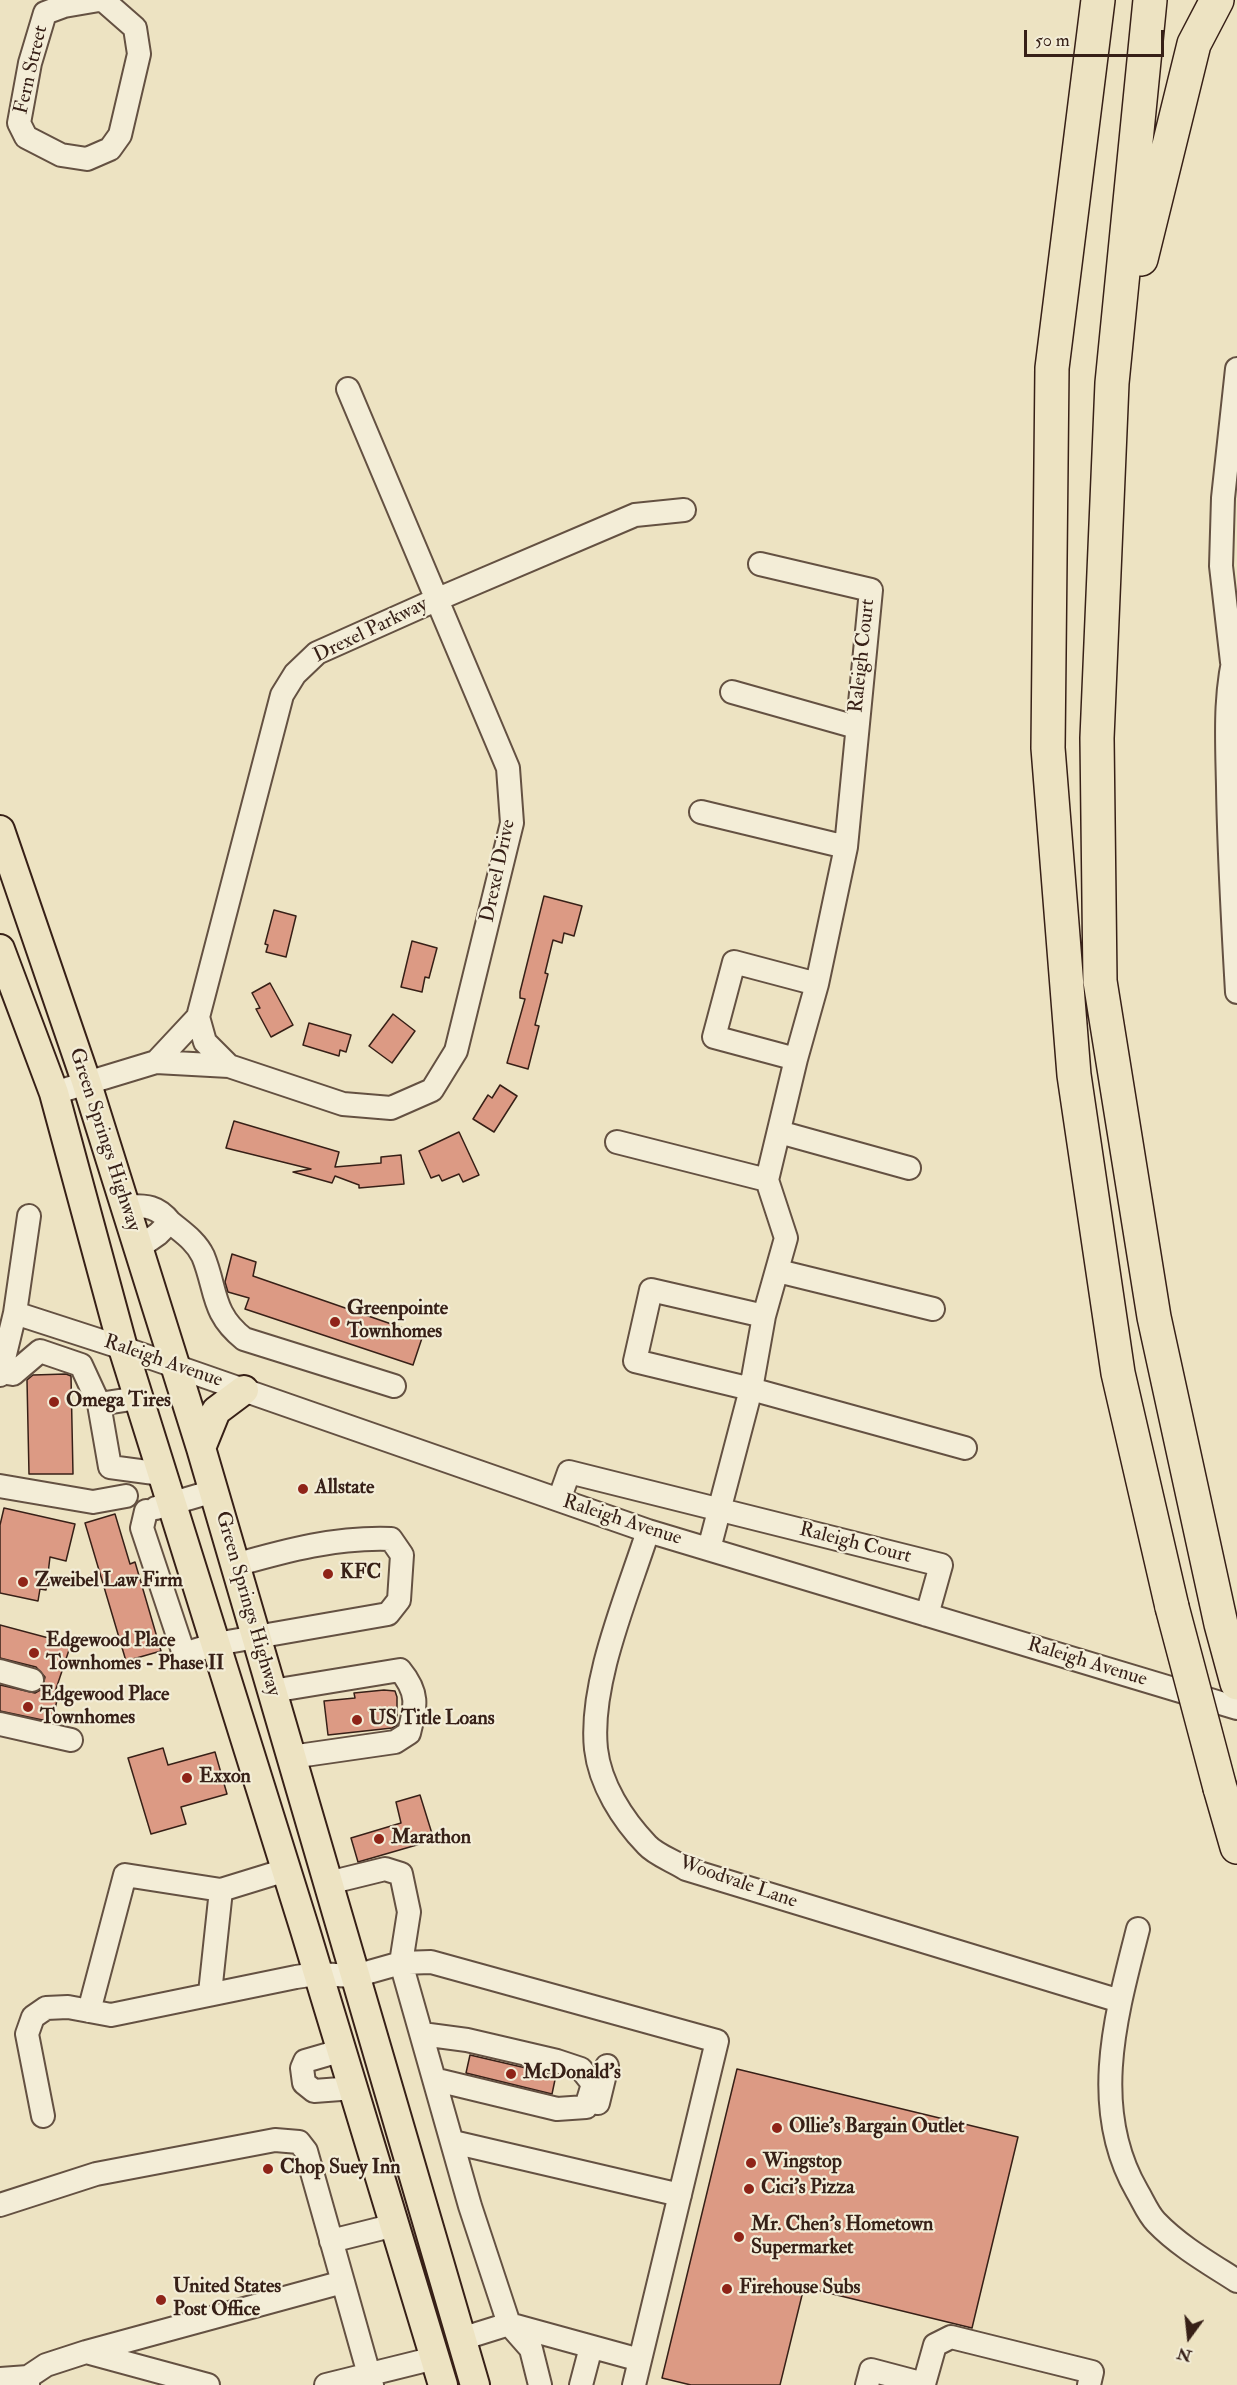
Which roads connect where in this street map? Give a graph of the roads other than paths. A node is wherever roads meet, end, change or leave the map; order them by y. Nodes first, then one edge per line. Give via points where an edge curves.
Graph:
1 (101, 0) edge
2 (1098, 0) edge
3 (1150, 0) edge
4 (1217, 0) edge
5 (1237, 369) edge
6 (1112, 383) junction
7 (348, 389) dead end
8 (684, 510) dead end
9 (760, 564) dead end
10 (438, 599) junction
11 (1234, 666) edge
12 (732, 692) dead end
13 (856, 727) junction
14 (700, 812) dead end
15 (0, 830) edge
16 (846, 847) junction
17 (1233, 871) edge
18 (0, 949) edge
19 (817, 984) junction
20 (1237, 992) edge
21 (198, 1017) junction
22 (796, 1059) junction
23 (156, 1062) junction
24 (229, 1066) junction
25 (86, 1081) junction
26 (54, 1093) junction
27 (779, 1132) junction
28 (618, 1142) dead end
29 (909, 1168) dead end
30 (767, 1180) junction
31 (125, 1206) junction
32 (29, 1216) dead end
33 (170, 1222) junction
34 (138, 1248) junction
35 (778, 1271) junction
36 (933, 1309) dead end
37 (15, 1313) junction
38 (765, 1316) junction
39 (73, 1332) junction
40 (123, 1348) junction
41 (63, 1358) junction
42 (175, 1366) junction
43 (0, 1373) edge
44 (394, 1386) dead end
45 (751, 1389) junction
46 (244, 1390) junction
47 (138, 1398) junction
48 (99, 1404) junction
49 (201, 1448) junction
50 (965, 1448) dead end
51 (127, 1469) junction
52 (162, 1474) junction
53 (0, 1486) edge
54 (214, 1491) junction
55 (126, 1496) junction
56 (559, 1500) junction
57 (159, 1507) junction
58 (719, 1510) junction
59 (648, 1531) junction
60 (710, 1549) junction
61 (235, 1565) junction
62 (927, 1615) junction
63 (256, 1638) junction
64 (216, 1644) junction
65 (0, 1671) edge
66 (32, 1680) dead end
67 (1237, 1683) edge
68 (272, 1691) junction
69 (1237, 1708) edge
70 (0, 1724) edge
71 (71, 1740) dead end
72 (291, 1757) junction
73 (1237, 1846) edge
74 (286, 1869) junction
75 (328, 1883) junction
76 (221, 1890) junction
77 (1138, 1929) dead end
78 (401, 1963) junction
79 (316, 1974) junction
80 (355, 1976) junction
81 (210, 1993) junction
82 (1120, 2001) junction
83 (89, 2011) junction
84 (422, 2034) junction
85 (343, 2050) junction
86 (607, 2066) dead end
87 (436, 2080) junction
88 (354, 2088) junction
89 (44, 2116) dead end
90 (593, 2119) dead end
91 (453, 2142) junction
92 (680, 2195) junction
93 (0, 2205) edge
94 (395, 2225) junction
95 (331, 2241) junction
96 (1237, 2281) edge
97 (343, 2282) junction
98 (509, 2324) junction
99 (461, 2339) junction
100 (591, 2347) junction
101 (86, 2352) junction
102 (640, 2360) junction
103 (439, 2372) edge
104 (0, 2379) edge
105 (370, 2380) edge
106 (28, 2381) edge
107 (208, 2385) edge
108 (326, 2385) edge
109 (475, 2385) edge
110 (540, 2385) edge
111 (582, 2385) edge
112 (634, 2385) edge
113 (867, 2385) edge
114 (1089, 2385) edge

1 - 1 street, Fern Street via 135,28 139,54 120,135 110,149 87,159 61,155 26,137 19,123 30,63 45,13
2 - 73 highway, bridge via 1052,368 1048,747 1073,1064 1118,1373 1172,1607
3 - 6 highway
4 - 6 highway via 1194,44
5 - 11 street via 1223,498 1221,567
6 - 67 highway via 1097,738 1100,981 1154,1317
7 - 10 street, Drexel Drive
8 - 10 street, Drexel Parkway via 635,515
9 - 13 street, Raleigh Court via 871,590
10 - 21 street, Drexel Parkway via 317,653 295,674 282,695
10 - 24 street, Drexel Drive via 508,768 512,823 456,1051 432,1090 391,1108 343,1104
11 - 17 street via 1227,713
12 - 13 street, Raleigh Court
13 - 16 street, Raleigh Court
14 - 16 street
15 - 25 main road, Green Springs Highway
16 - 19 street, Raleigh Court
17 - 20 street
18 - 26 main road, Green Springs Highway
19 - 22 street, Raleigh Court
19 - 22 street via 734,962 714,1036
21 - 23 street, Drexel Parkway
21 - 24 street, Drexel Drive via 205,1042
22 - 27 street, Raleigh Court
23 - 24 street, Drexel Drive
23 - 25 street
25 - 26 street
25 - 31 main road, Green Springs Highway
26 - 40 main road, Green Springs Highway
27 - 29 street
27 - 30 street, Raleigh Court
28 - 30 street
30 - 35 street via 786,1238
31 - 33 street via 150,1206 162,1211
31 - 34 main road, Green Springs Highway
32 - 37 street
33 - 34 street
33 - 44 street via 195,1243 203,1256 217,1309 230,1328 244,1339
34 - 42 main road, Green Springs Highway
35 - 36 street
35 - 38 street
37 - 39 street, Raleigh Avenue
37 - 43 street
38 - 45 street
38 - 45 street via 651,1290 635,1361
39 - 40 street, Raleigh Avenue
39 - 41 street
40 - 42 street, Raleigh Avenue
40 - 47 main road, Green Springs Highway
41 - 43 street via 40,1351 13,1374
41 - 48 street via 81,1365
42 - 46 street, Raleigh Avenue
42 - 49 main road, Green Springs Highway
45 - 50 street
45 - 58 street
46 - 49 main road via 216,1411
46 - 56 street, Raleigh Avenue
47 - 48 street
47 - 52 main road, Green Springs Highway
48 - 51 street via 110,1467
49 - 54 main road, Green Springs Highway
51 - 52 street
51 - 55 street
52 - 57 main road, Green Springs Highway
53 - 55 street via 93,1503
54 - 57 street
54 - 61 main road, Green Springs Highway
55 - 57 street
56 - 58 street, Raleigh Court via 569,1472
56 - 59 street, Raleigh Avenue
57 - 64 main road, Green Springs Highway
57 - 64 street via 142,1528 184,1654
58 - 60 street
58 - 62 street, Raleigh Court via 941,1565
59 - 60 street, Raleigh Avenue
59 - 82 street, Woodvale Lane via 610,1649 596,1713 596,1750 609,1794 648,1846 686,1869
60 - 62 street, Raleigh Avenue
61 - 63 main road, Green Springs Highway
61 - 63 street via 301,1546 355,1538 391,1539 402,1555 399,1600 388,1614
62 - 69 street, Raleigh Avenue
63 - 64 street
63 - 68 main road, Green Springs Highway
64 - 74 main road, Green Springs Highway
65 - 66 street
68 - 72 main road, Green Springs Highway
68 - 72 street via 400,1670 412,1685 416,1708 409,1733 395,1743
70 - 71 street
72 - 75 main road, Green Springs Highway
74 - 76 street
74 - 79 main road, Green Springs Highway
75 - 78 street via 385,1869 401,1874 409,1912
75 - 80 main road, Green Springs Highway
76 - 81 street
76 - 83 street via 125,1875
77 - 82 street
78 - 80 street
78 - 84 street
78 - 92 street via 431,1962 717,2041
79 - 80 street
79 - 81 street
79 - 85 main road, Green Springs Highway
80 - 99 main road, Green Springs Highway
81 - 83 street via 111,2015
82 - 96 street via 1109,2064 1112,2127 1129,2178 1154,2221 1193,2253
83 - 89 street via 46,2008 33,2017 27,2034
84 - 87 street
84 - 87 street via 467,2040 582,2069 593,2084 586,2107 572,2110
85 - 88 main road, Green Springs Highway
85 - 88 street via 306,2061 302,2068 304,2083 314,2091
86 - 90 street
87 - 91 street
88 - 94 main road, Green Springs Highway
91 - 92 street
91 - 98 street
92 - 102 street
93 - 95 street via 96,2174 275,2140 299,2142 306,2151
94 - 95 street
94 - 103 main road, Green Springs Highway
95 - 97 street
97 - 101 street
97 - 105 street
98 - 99 street
98 - 100 street
98 - 110 street via 531,2349
99 - 109 main road, Green Springs Highway
100 - 102 street
100 - 111 street
101 - 106 street via 46,2365
101 - 107 street
102 - 112 street
103 - 105 street
104 - 106 street
105 - 108 street
113 - 114 street via 871,2370 924,2384 935,2345 951,2337 1092,2372

